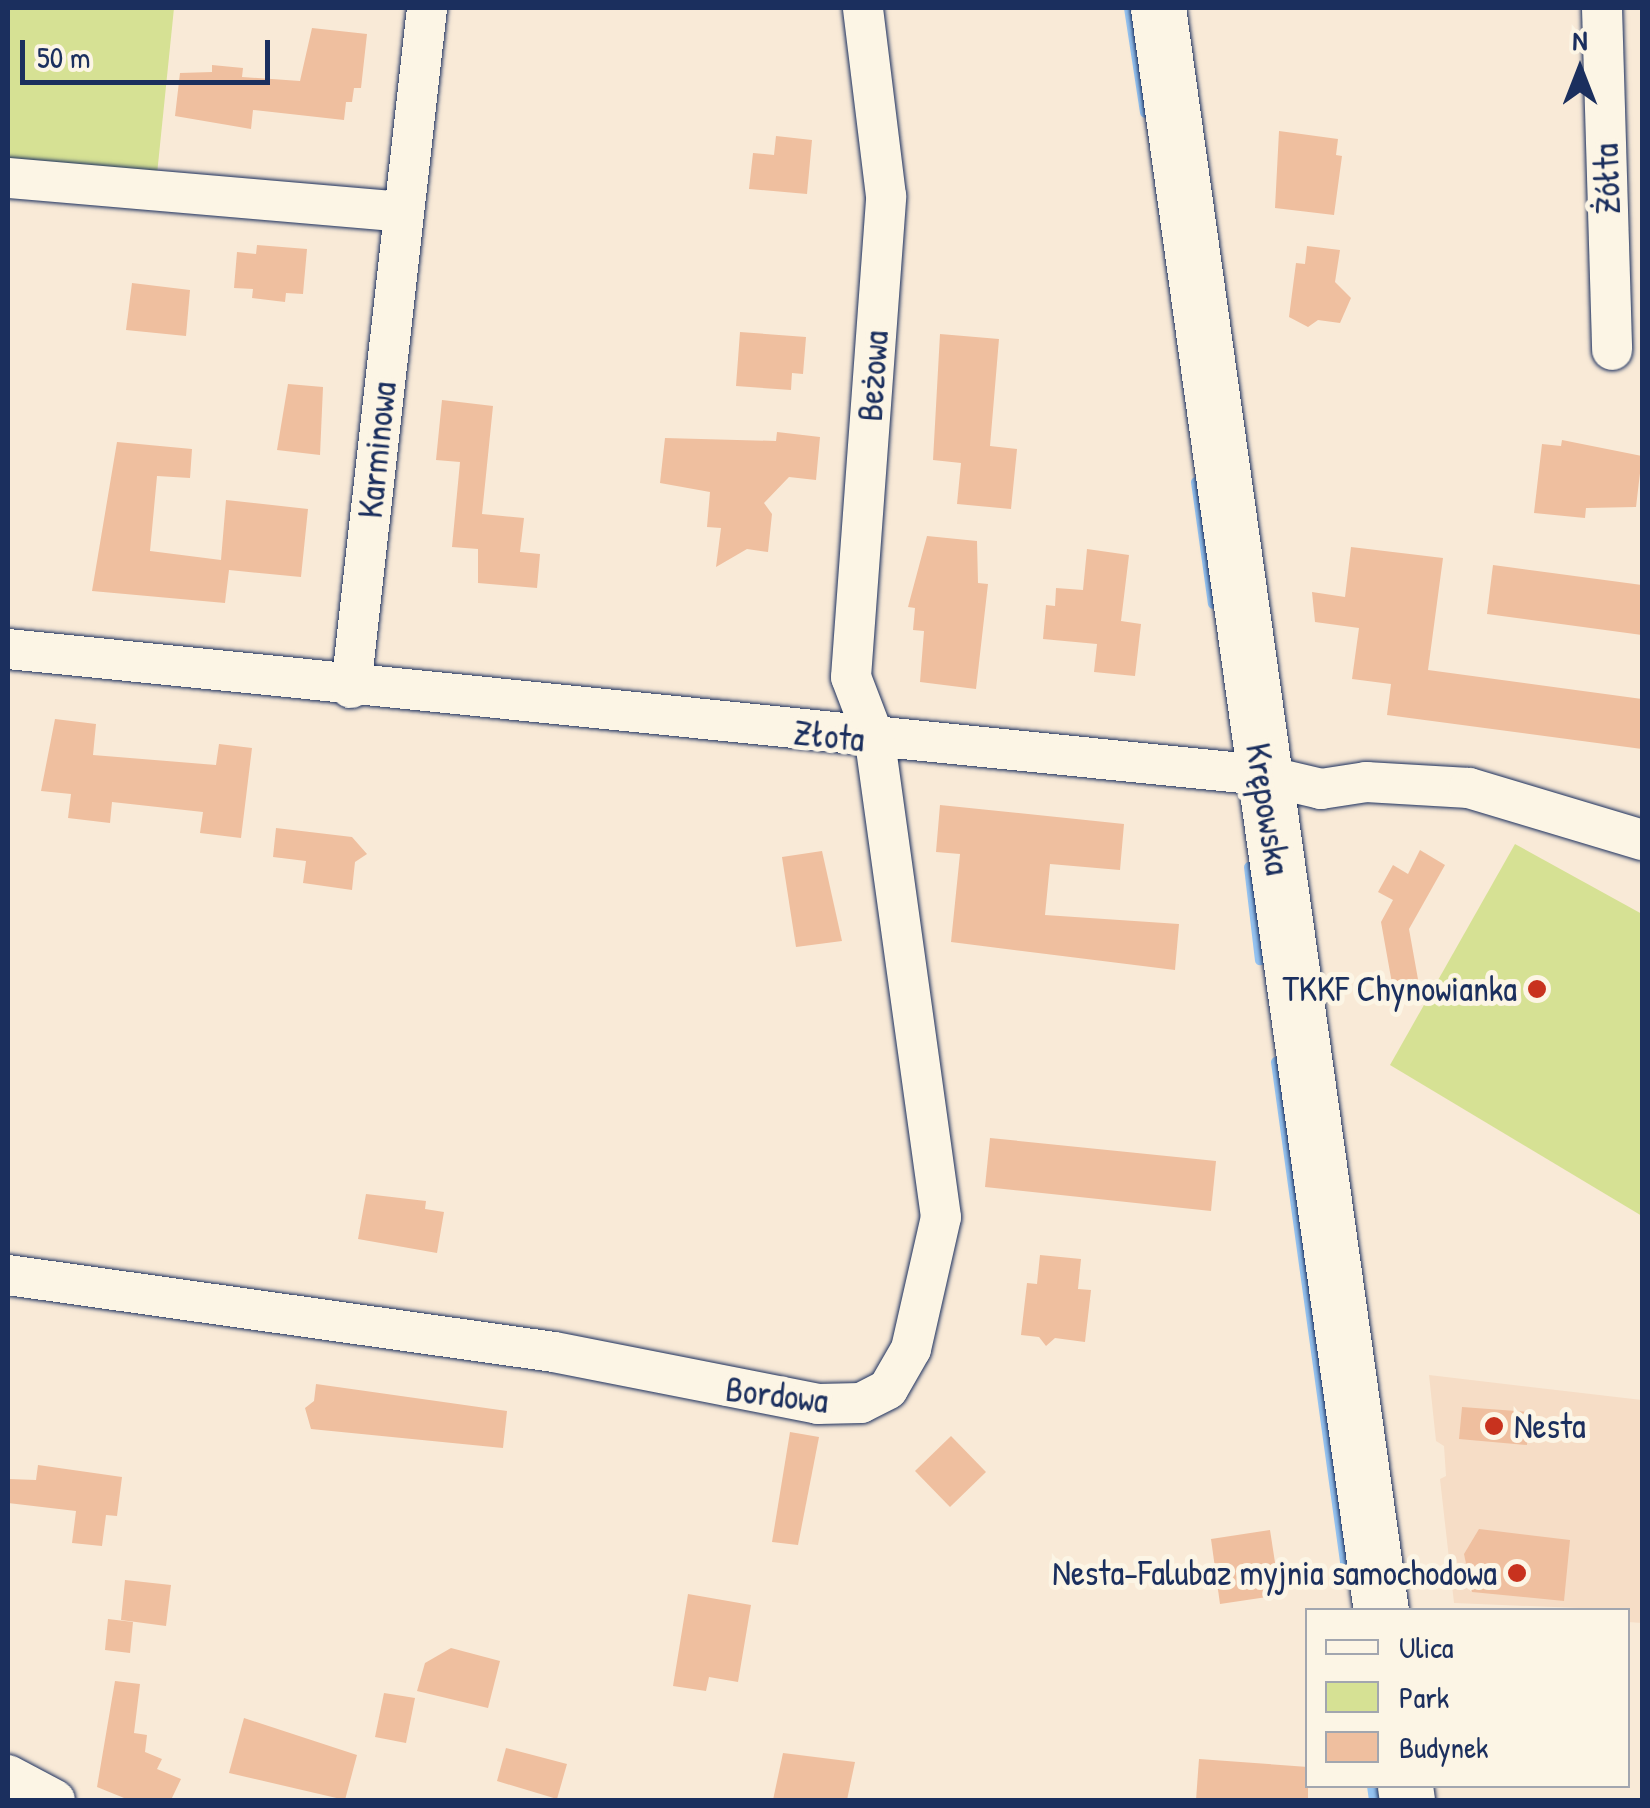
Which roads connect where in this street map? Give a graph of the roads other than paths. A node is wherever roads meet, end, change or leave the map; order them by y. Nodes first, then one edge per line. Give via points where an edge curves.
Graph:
1 (427, 8) edge
2 (863, 8) edge
3 (1158, 8) edge
4 (1602, 8) edge
5 (8, 178) edge
6 (404, 212) junction
7 (1612, 350) dead end
8 (8, 648) edge
9 (351, 688) junction
10 (875, 740) junction
11 (1262, 775) junction
12 (1642, 840) edge
13 (8, 1275) edge
14 (1382, 1608) edge
15 (8, 1776) edge
16 (54, 1800) edge

1 - 6 street, Karminowa
2 - 10 street, Beżowa via 886,196 851,678
3 - 11 street, Krępowska
4 - 7 street, Żółta
5 - 6 street
6 - 9 street, Karminowa
8 - 9 street, Złota
9 - 10 street, Złota
10 - 11 street, Złota
10 - 13 street, Bordowa via 941,1218 912,1350 888,1390 861,1404 818,1404 554,1352
11 - 12 street, Złota via 1320,789 1394,782 1480,789
11 - 14 street, Krępowska
15 - 16 street

